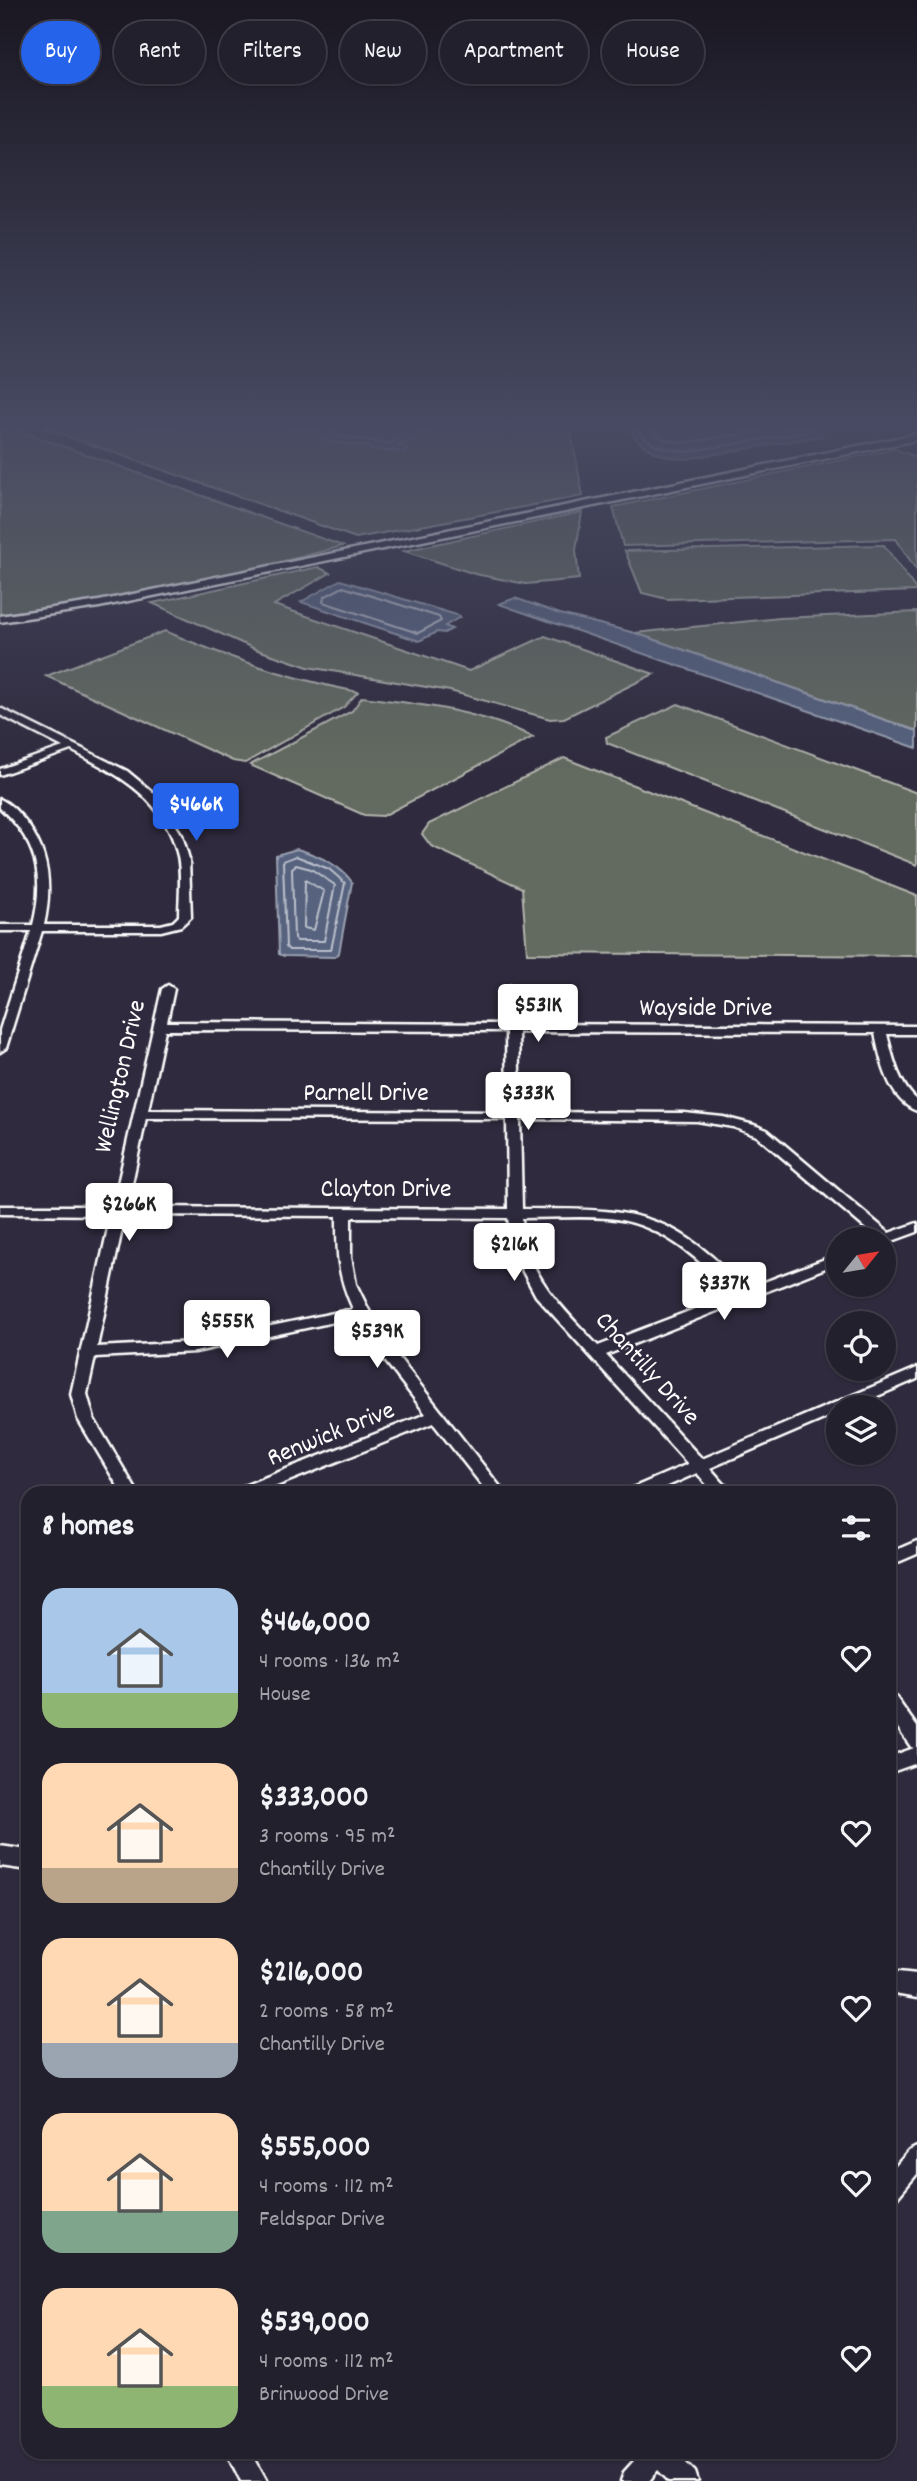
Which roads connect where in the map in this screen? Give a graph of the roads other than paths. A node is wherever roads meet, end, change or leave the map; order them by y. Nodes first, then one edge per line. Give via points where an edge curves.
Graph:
1 (404, 543) edge
2 (0, 620) edge
3 (0, 711) edge
4 (71, 747) junction
5 (0, 772) edge
6 (0, 802) edge
7 (39, 927) junction
8 (0, 928) edge
9 (168, 989) dead end
10 (511, 989) dead end
11 (159, 1026) junction
12 (511, 1028) junction
13 (880, 1030) junction
14 (917, 1030) edge
15 (0, 1048) edge
16 (917, 1107) edge
17 (140, 1114) junction
18 (513, 1115) junction
19 (0, 1210) edge
20 (118, 1210) junction
21 (344, 1212) junction
22 (515, 1213) junction
23 (870, 1227) edge
24 (917, 1227) edge
25 (896, 1236) edge
26 (826, 1263) edge
27 (744, 1295) junction
28 (360, 1312) junction
29 (87, 1352) junction
30 (596, 1353) junction
31 (917, 1373) edge
32 (436, 1416) junction
33 (699, 1466) junction
34 (126, 1486) edge
35 (260, 1486) edge
36 (491, 1486) edge
37 (652, 1486) edge
38 (718, 1486) edge
39 (917, 1547) edge
40 (896, 1557) edge
41 (896, 1711) edge
42 (917, 1742) edge
43 (917, 1755) edge
44 (896, 1762) edge
45 (0, 1856) edge
46 (21, 1859) edge
47 (896, 1983) edge
48 (917, 1986) edge
49 (917, 2158) edge
50 (896, 2182) edge
51 (242, 2459) edge
52 (652, 2459) edge
53 (665, 2459) edge
54 (255, 2481) edge
55 (633, 2481) edge
56 (686, 2481) edge

1 - 2 street
3 - 4 street
4 - 5 street
4 - 7 street via 123,773 152,797 165,816 184,859 185,917 160,928
6 - 7 street via 30,832 43,864 45,895
7 - 8 street
7 - 15 street
9 - 11 street, Wellington Drive
10 - 12 street, Chantilly Drive
11 - 12 street, Wayside Drive
11 - 17 street, Wellington Drive
12 - 13 street, Wayside Drive
12 - 18 street, Chantilly Drive
13 - 14 street, Wayside Drive
13 - 16 street via 894,1083
17 - 18 street, Parnell Drive
17 - 20 street, Wellington Drive
18 - 22 street, Chantilly Drive
18 - 23 street, Parnell Drive via 709,1117 739,1122 773,1142
19 - 20 street, Clayton Drive
20 - 21 street, Clayton Drive
20 - 29 street, Wellington Drive
21 - 22 street, Clayton Drive
21 - 28 street via 344,1256
22 - 27 street, Clayton Drive via 608,1214 653,1223 698,1251
22 - 30 street, Chantilly Drive via 521,1255 530,1276
24 - 25 street
26 - 27 street
27 - 30 street
28 - 29 street via 195,1347
28 - 32 street
29 - 34 street, Wellington Drive via 79,1394 86,1419
30 - 33 street, Chantilly Drive
31 - 33 street
32 - 35 street, Renwick Drive
32 - 36 street
33 - 37 street
33 - 38 street, Chantilly Drive
39 - 40 street
41 - 42 street
43 - 44 street
45 - 46 street
47 - 48 street
49 - 50 street
51 - 54 street
52 - 55 street
53 - 56 street

